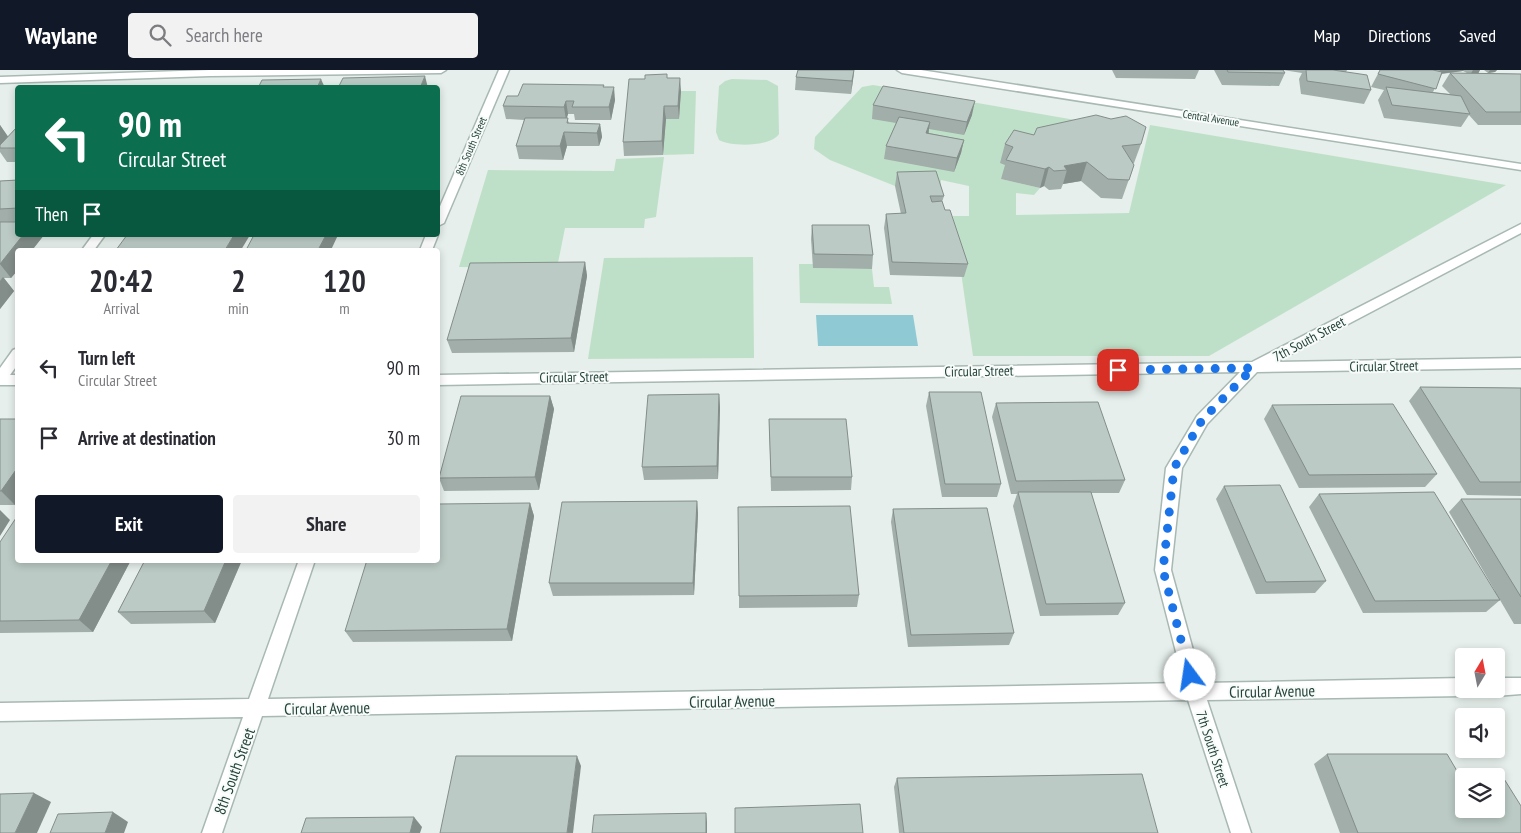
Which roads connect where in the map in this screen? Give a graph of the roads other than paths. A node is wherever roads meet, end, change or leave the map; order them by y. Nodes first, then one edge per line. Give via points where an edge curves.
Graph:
1 (441, 70) edge
2 (504, 70) edge
3 (902, 70) edge
4 (987, 70) edge
5 (210, 75) edge
6 (0, 80) edge
7 (992, 83) junction
8 (1521, 167) edge
9 (440, 217) edge
10 (1521, 228) edge
11 (98, 237) edge
12 (89, 248) edge
13 (15, 357) edge
14 (1521, 363) edge
15 (1253, 368) junction
16 (0, 379) edge
17 (15, 380) edge
18 (440, 380) edge
19 (306, 563) edge
20 (1521, 686) edge
21 (1455, 687) edge
22 (1505, 687) edge
23 (1195, 692) junction
24 (256, 709) junction
25 (0, 712) edge
26 (212, 833) edge
27 (1241, 833) edge

1 - 5 street
2 - 9 street, 8th South Street
3 - 7 street, Central Avenue
4 - 7 street
5 - 6 street
7 - 8 street, Central Avenue
10 - 15 street, 7th South Street
11 - 12 street
13 - 16 street
14 - 15 street, Circular Street
15 - 18 street, Circular Street
15 - 23 street, 7th South Street via 1202,420 1174,468 1163,570
16 - 17 street
19 - 24 street, 8th South Street
20 - 22 street
21 - 23 street, Circular Avenue
23 - 24 street, Circular Avenue
23 - 27 street, 7th South Street
24 - 25 street, Circular Avenue
24 - 26 street, 8th South Street

